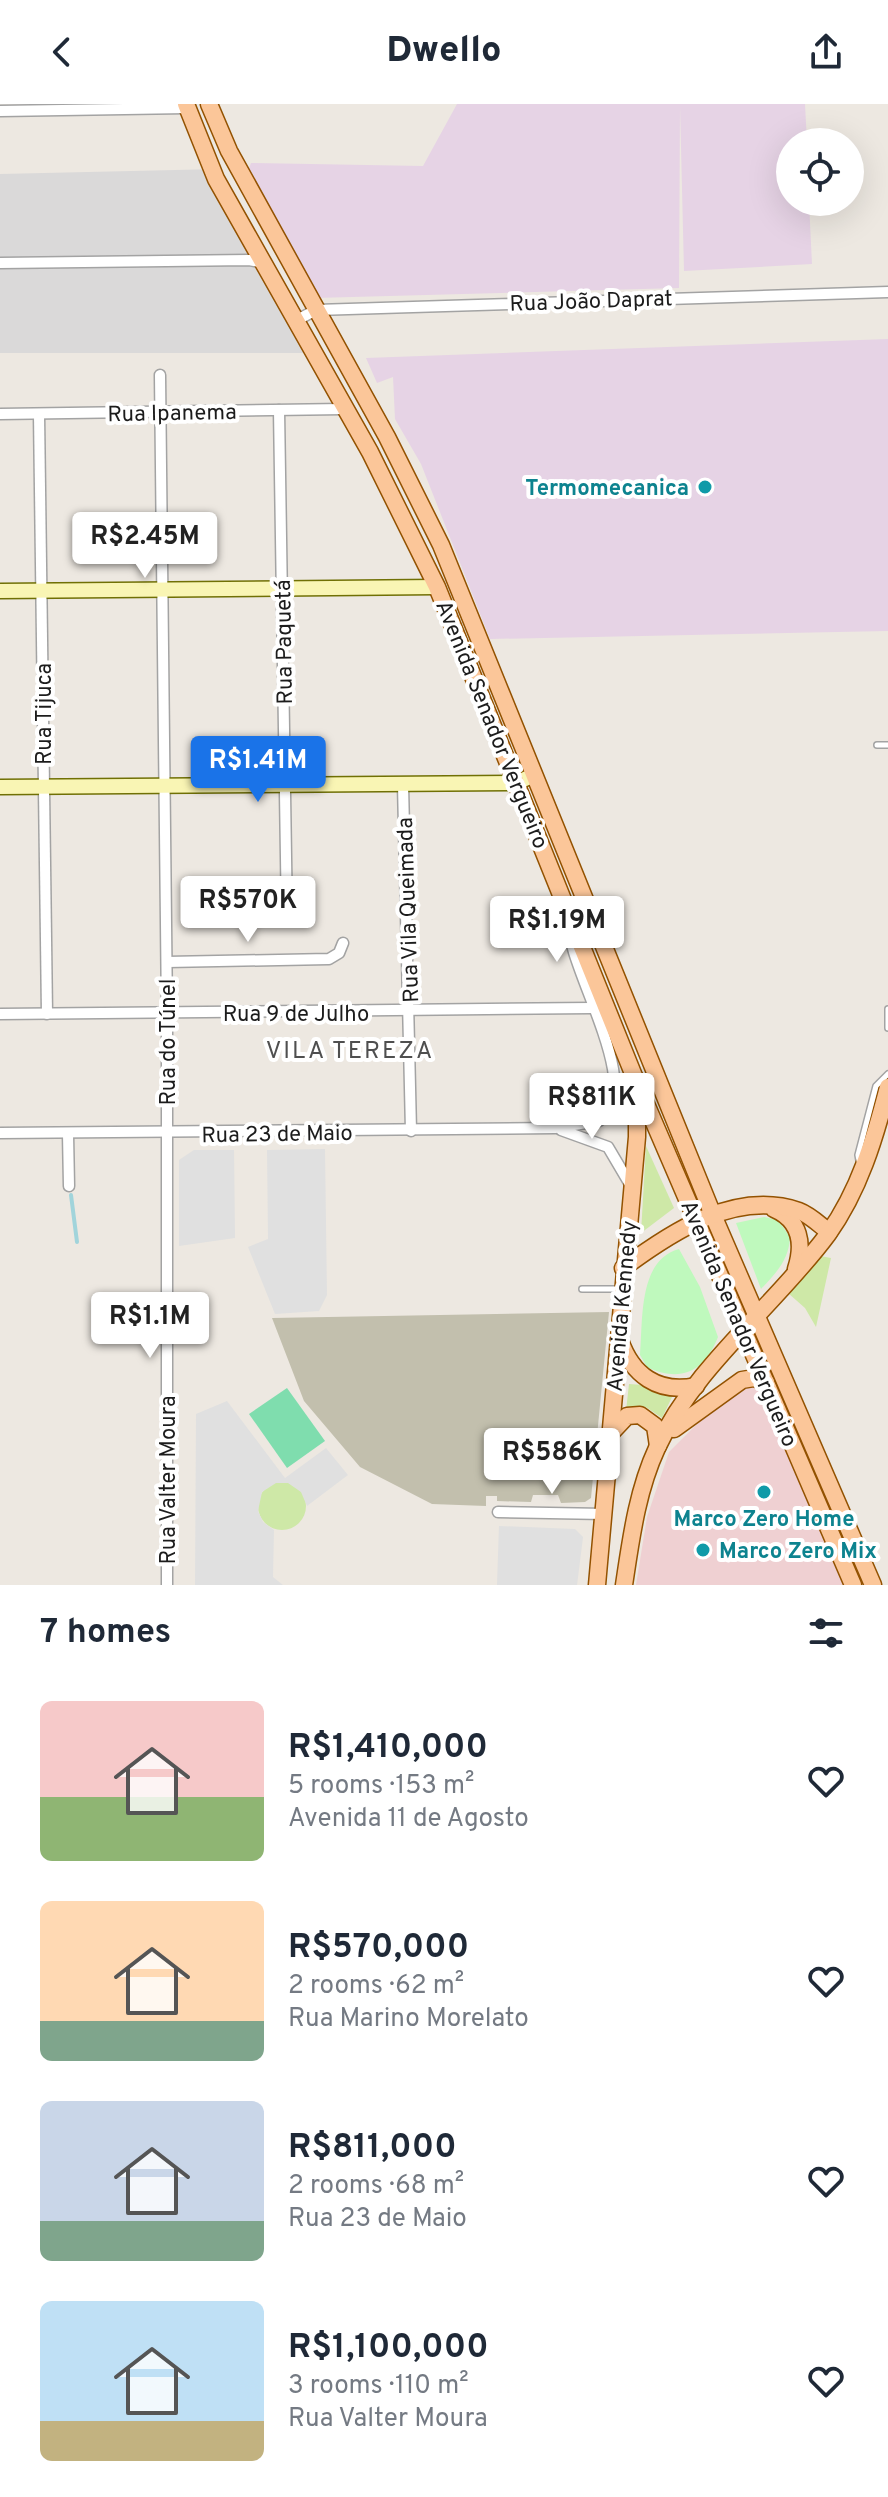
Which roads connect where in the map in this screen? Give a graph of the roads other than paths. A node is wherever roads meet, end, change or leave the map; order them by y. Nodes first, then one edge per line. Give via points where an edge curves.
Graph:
1 (209, 104) edge
2 (186, 106) edge
3 (0, 111) edge
4 (0, 263) edge
5 (264, 263) junction
6 (888, 292) edge
7 (316, 310) junction
8 (297, 320) junction
9 (160, 375) dead end
10 (344, 409) junction
11 (279, 410) junction
12 (161, 412) junction
13 (0, 414) edge
14 (39, 414) junction
15 (437, 587) junction
16 (283, 588) junction
17 (162, 589) junction
18 (43, 590) junction
19 (0, 591) edge
20 (877, 745) dead end
21 (888, 745) edge
22 (534, 775) junction
23 (516, 783) junction
24 (164, 785) junction
25 (284, 785) junction
26 (403, 785) junction
27 (43, 786) junction
28 (0, 787) edge
29 (568, 911) junction
30 (287, 921) dead end
31 (343, 943) dead end
32 (167, 962) junction
33 (592, 1008) junction
34 (888, 1009) edge
35 (410, 1012) junction
36 (0, 1014) edge
37 (47, 1014) junction
38 (167, 1014) junction
39 (888, 1028) edge
40 (888, 1074) edge
41 (634, 1076) junction
42 (888, 1087) edge
43 (555, 1128) junction
44 (411, 1131) junction
45 (0, 1133) edge
46 (68, 1134) junction
47 (167, 1134) junction
48 (862, 1170) junction
49 (69, 1186) dead end
50 (631, 1187) junction
51 (769, 1207) junction
52 (713, 1215) junction
53 (696, 1221) junction
54 (829, 1232) junction
55 (623, 1268) junction
56 (792, 1278) junction
57 (582, 1289) dead end
58 (622, 1289) junction
59 (759, 1315) junction
60 (744, 1331) junction
61 (619, 1338) junction
62 (766, 1382) junction
63 (696, 1386) junction
64 (610, 1434) junction
65 (659, 1444) junction
66 (498, 1512) dead end
67 (605, 1514) junction
68 (167, 1585) edge
69 (597, 1585) edge
70 (624, 1585) edge
71 (853, 1585) edge
72 (873, 1585) edge

1 - 7 main road, Avenida Senador Vergueiro
2 - 3 street
2 - 5 main road, Avenida Senador Vergueiro via 216,179
4 - 5 street
5 - 8 main road, Avenida Senador Vergueiro
6 - 7 street, Rua João Daprat
7 - 8 street, Rua João Daprat
7 - 22 main road, Avenida Senador Vergueiro via 441,545
8 - 10 main road, Avenida Senador Vergueiro
9 - 12 street, Rua do Túnel
10 - 11 street, Rua Ipanema
10 - 15 main road, Avenida Senador Vergueiro
11 - 12 street, Rua Ipanema
11 - 16 street, Rua Paquetá
12 - 14 street, Rua Ipanema
12 - 17 street, Rua do Túnel
13 - 14 street, Rua Ipanema
14 - 18 street, Rua Tijuca
15 - 16 street
15 - 23 main road, Avenida Senador Vergueiro
16 - 17 street
16 - 25 street, Rua Paquetá
17 - 18 street
17 - 24 street, Rua do Túnel
18 - 19 street
18 - 27 street, Rua Tijuca
20 - 21 lane
22 - 23 street
22 - 52 main road, Avenida Senador Vergueiro
23 - 26 street
23 - 29 main road, Avenida Senador Vergueiro
24 - 25 street
24 - 27 street
24 - 32 street, Rua do Túnel
25 - 26 street
25 - 30 street, Rua Paquetá
26 - 35 street, Rua Vila Queimada
27 - 28 street
27 - 37 street, Rua Tijuca
29 - 33 street via 569,948
29 - 41 main road, Avenida Senador Vergueiro
31 - 32 street via 329,959
32 - 38 street, Rua do Túnel
33 - 35 street, Rua 9 de Julho
33 - 43 street, Rua 23 de Maio via 615,1072 614,1099 608,1114 596,1123
34 - 39 lane
35 - 38 street, Rua 9 de Julho
35 - 44 street, Rua Vila Queimada
36 - 37 street, Rua 9 de Julho
37 - 38 street, Rua 9 de Julho
38 - 47 street, Rua do Túnel
40 - 48 lane via 876,1086 858,1155
41 - 50 main road, Avenida Kennedy via 638,1125
41 - 53 main road, Avenida Senador Vergueiro
42 - 48 main road
43 - 44 street, Rua 23 de Maio
43 - 50 street, Rua 23 de Maio via 605,1145
44 - 47 street, Rua 23 de Maio
45 - 46 street, Rua 23 de Maio
46 - 47 street, Rua 23 de Maio
46 - 49 street
47 - 68 street, Rua Valter Moura
48 - 54 main road
50 - 55 main road, Avenida Kennedy
51 - 52 main road
51 - 54 main road via 801,1212
51 - 56 main road via 787,1215 798,1231 799,1257
52 - 53 main road
52 - 59 main road, Avenida Senador Vergueiro
53 - 55 main road
53 - 60 main road, Avenida Senador Vergueiro
54 - 56 main road
55 - 58 main road, Avenida Kennedy
56 - 59 main road
57 - 58 lane
58 - 61 main road, Avenida Kennedy
59 - 60 main road
59 - 72 main road, Avenida Senador Vergueiro
60 - 62 main road, Avenida Senador Vergueiro
60 - 63 main road
61 - 63 main road via 631,1363 648,1380 671,1388
61 - 64 main road, Avenida Kennedy
62 - 65 main road via 752,1377 739,1381
62 - 71 main road, Avenida Senador Vergueiro
63 - 65 main road
64 - 65 main road via 623,1418 640,1415 655,1426
64 - 67 main road, Avenida Kennedy
65 - 70 main road via 640,1497
66 - 67 street
67 - 69 main road, Avenida Kennedy

